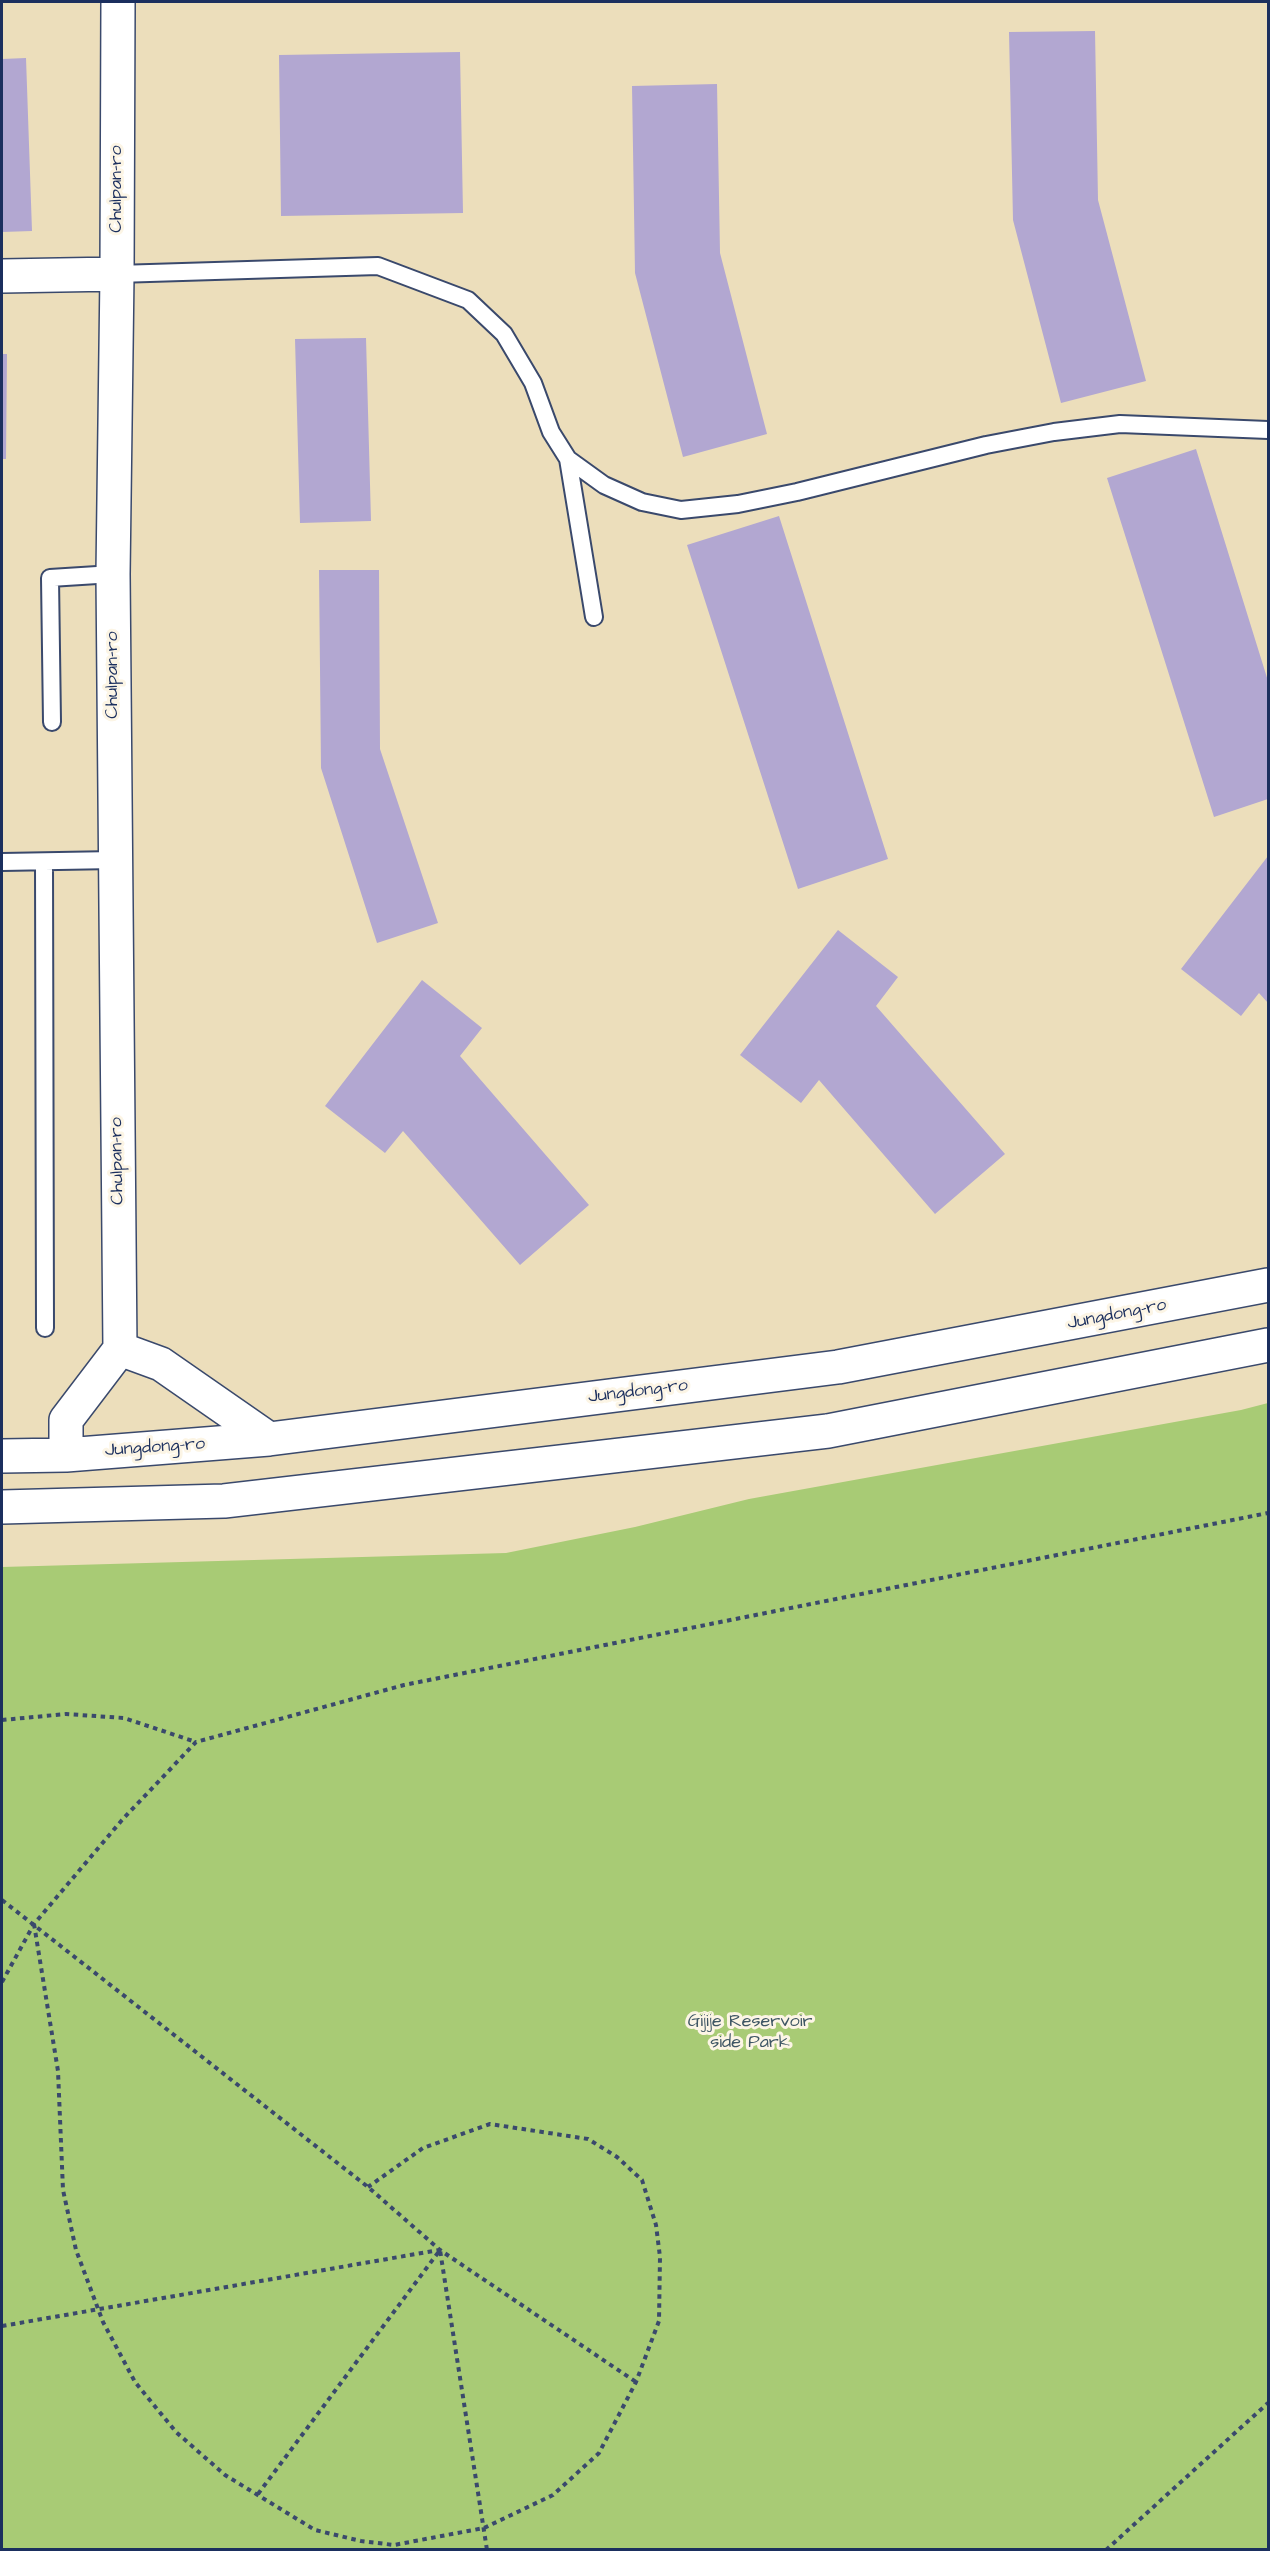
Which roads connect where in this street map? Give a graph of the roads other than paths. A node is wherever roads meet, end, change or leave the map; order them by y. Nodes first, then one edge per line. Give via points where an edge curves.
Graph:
1 (118, 2) edge
2 (117, 274) junction
3 (2, 276) edge
4 (1269, 430) edge
5 (568, 459) junction
6 (113, 574) junction
7 (594, 617) dead end
8 (52, 722) dead end
9 (115, 860) junction
10 (2, 862) edge
11 (44, 862) junction
12 (1269, 1285) edge
13 (45, 1328) dead end
14 (1269, 1345) edge
15 (120, 1349) junction
16 (269, 1439) junction
17 (66, 1455) junction
18 (2, 1456) edge
19 (2, 1507) edge

1 - 2 street, Chulpan-ro
2 - 3 street
2 - 5 lane via 378,266 468,300 504,334 533,383 550,432
2 - 6 street, Chulpan-ro
4 - 5 lane via 1120,424 1054,432 797,492 681,510 642,502 604,485
5 - 7 lane
6 - 8 lane via 50,578
6 - 9 street, Chulpan-ro
9 - 11 lane
9 - 15 street, Chulpan-ro
10 - 11 lane
11 - 13 lane
12 - 16 street, Jungdong-ro via 838,1367
14 - 19 street via 828,1431 224,1501
15 - 16 street via 162,1364
15 - 17 street via 66,1420
16 - 17 street, Jungdong-ro
17 - 18 street, Jungdong-ro

